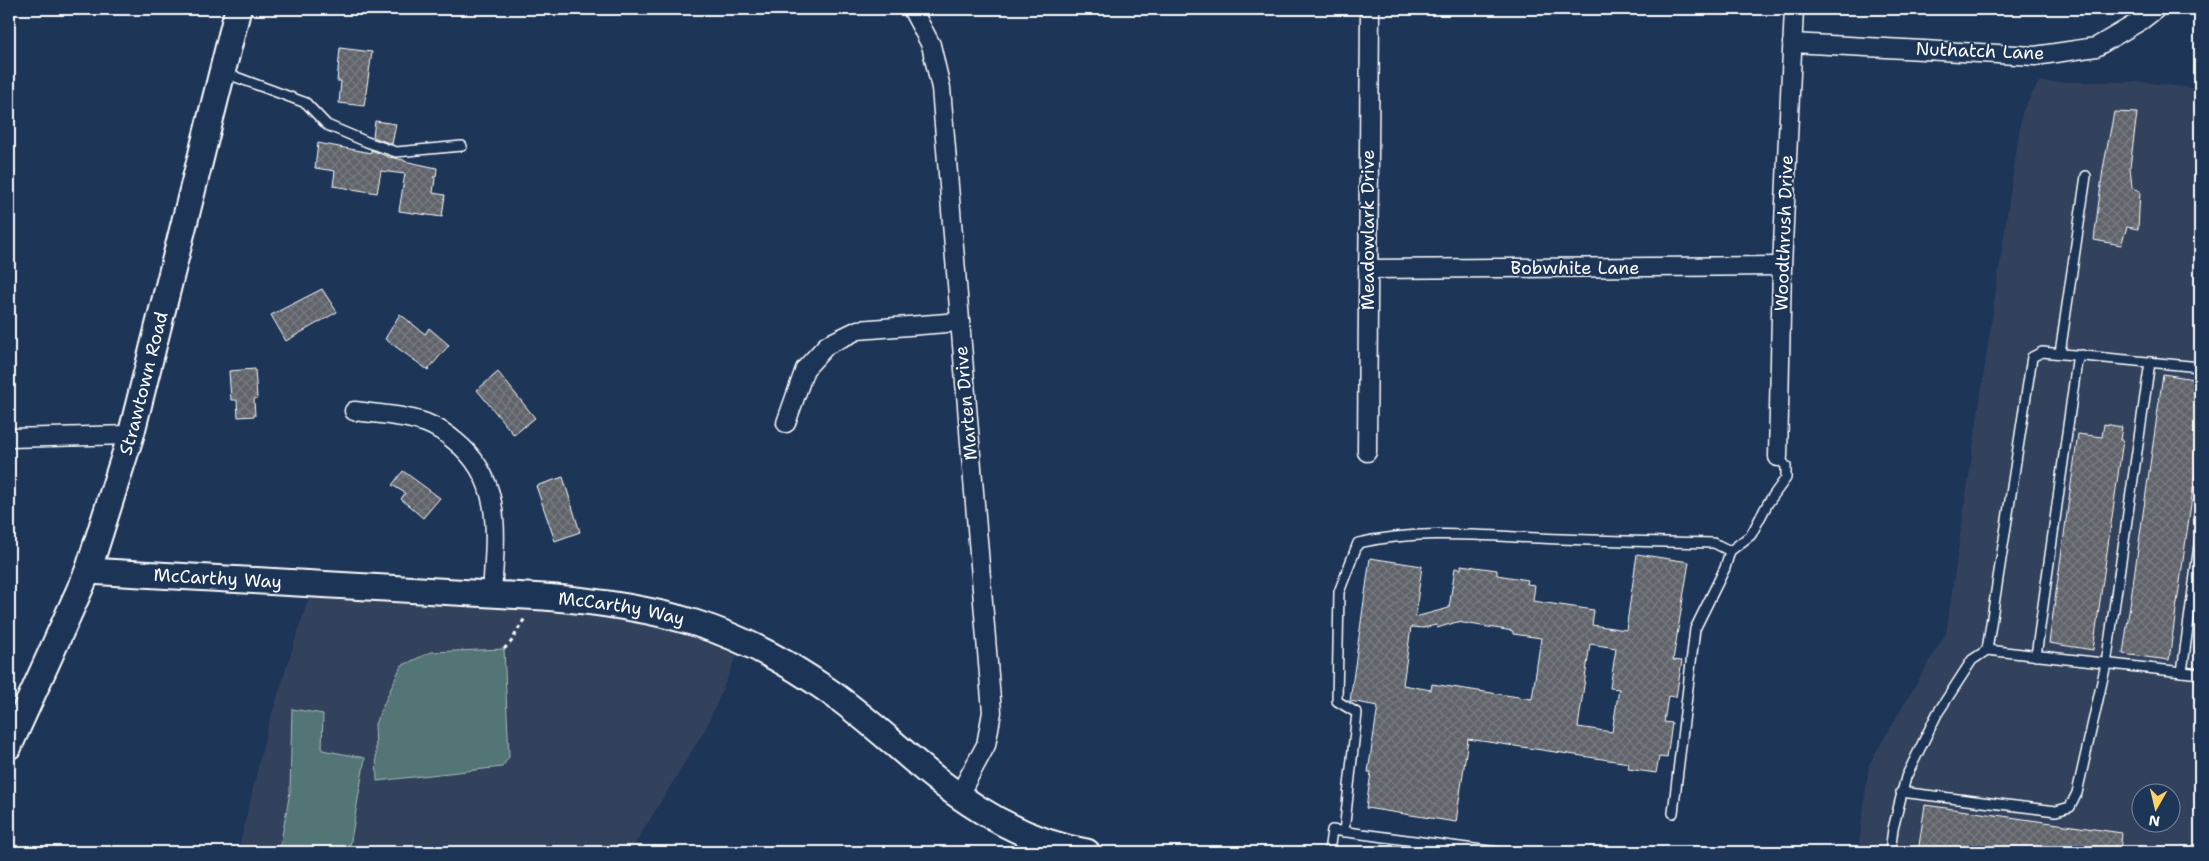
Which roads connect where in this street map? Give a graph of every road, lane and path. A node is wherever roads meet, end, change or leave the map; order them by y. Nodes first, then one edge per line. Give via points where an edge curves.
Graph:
1 (238, 9) edge
2 (912, 9) edge
3 (1794, 9) edge
4 (2156, 9) edge
5 (1368, 10) edge
6 (1792, 43) junction
7 (222, 72) junction
8 (462, 146) dead end
9 (2086, 176) dead end
10 (1782, 266) junction
11 (1368, 269) junction
12 (959, 322) junction
13 (2060, 353) junction
14 (2082, 355) junction
15 (2150, 362) junction
16 (2200, 367) edge
17 (354, 411) dead end
18 (786, 423) dead end
19 (131, 435) junction
20 (9, 438) edge
21 (1367, 452) dead end
22 (1778, 457) joint
23 (2200, 538) edge
24 (1730, 552) junction
25 (88, 571) junction
26 (492, 594) junction
27 (526, 596) junction
28 (504, 649) dead end
29 (1988, 650) junction
30 (2036, 656) junction
31 (2106, 664) junction
32 (2182, 672) junction
33 (2200, 674) edge
34 (9, 746) edge
35 (1901, 792) junction
36 (959, 795) junction
37 (1673, 813) dead end
38 (1344, 832) junction
39 (1087, 852) edge
40 (1329, 852) edge
41 (1497, 852) edge
42 (1890, 852) edge

1 - 7 street, Strawtown Road
2 - 12 street, Marten Drive via 931,45 940,88
3 - 6 street, Woodthrush Drive
4 - 6 street, Nuthatch Lane via 2096,47 2035,56
5 - 11 street, Meadowlark Drive
6 - 10 street, Woodthrush Drive
7 - 8 lane via 306,102 327,125 396,152
7 - 19 street, Strawtown Road
9 - 13 lane
10 - 11 street, Bobwhite Lane
10 - 22 street, Woodthrush Drive
11 - 21 street, Meadowlark Drive
12 - 18 street via 858,330 827,345 804,368
12 - 36 street, Marten Drive via 992,712 986,745
13 - 14 lane
13 - 29 lane via 2042,352 2032,357
14 - 15 lane
14 - 30 lane via 2077,361
15 - 16 lane
15 - 31 lane
17 - 26 street via 428,424 472,456 486,480 494,506
19 - 20 street
19 - 25 street, Strawtown Road
22 - 24 lane via 1786,466 1786,478 1750,535
23 - 32 lane
24 - 37 lane via 1695,629
24 - 38 lane via 1714,543 1441,533 1384,537 1358,543 1339,592 1336,701 1357,713
25 - 26 street, McCarthy Way
25 - 34 street, Strawtown Road
26 - 27 street, McCarthy Way
27 - 28 path via 526,618
27 - 36 street, McCarthy Way via 601,602 655,611 705,625 750,644 830,691
29 - 30 lane
29 - 35 lane via 1972,660 1937,714
30 - 31 lane
31 - 32 lane
31 - 35 lane via 2077,793 2070,806 2056,811
32 - 33 lane
35 - 42 lane
36 - 39 street, McCarthy Way via 1028,835
38 - 40 lane via 1332,830
38 - 41 lane

